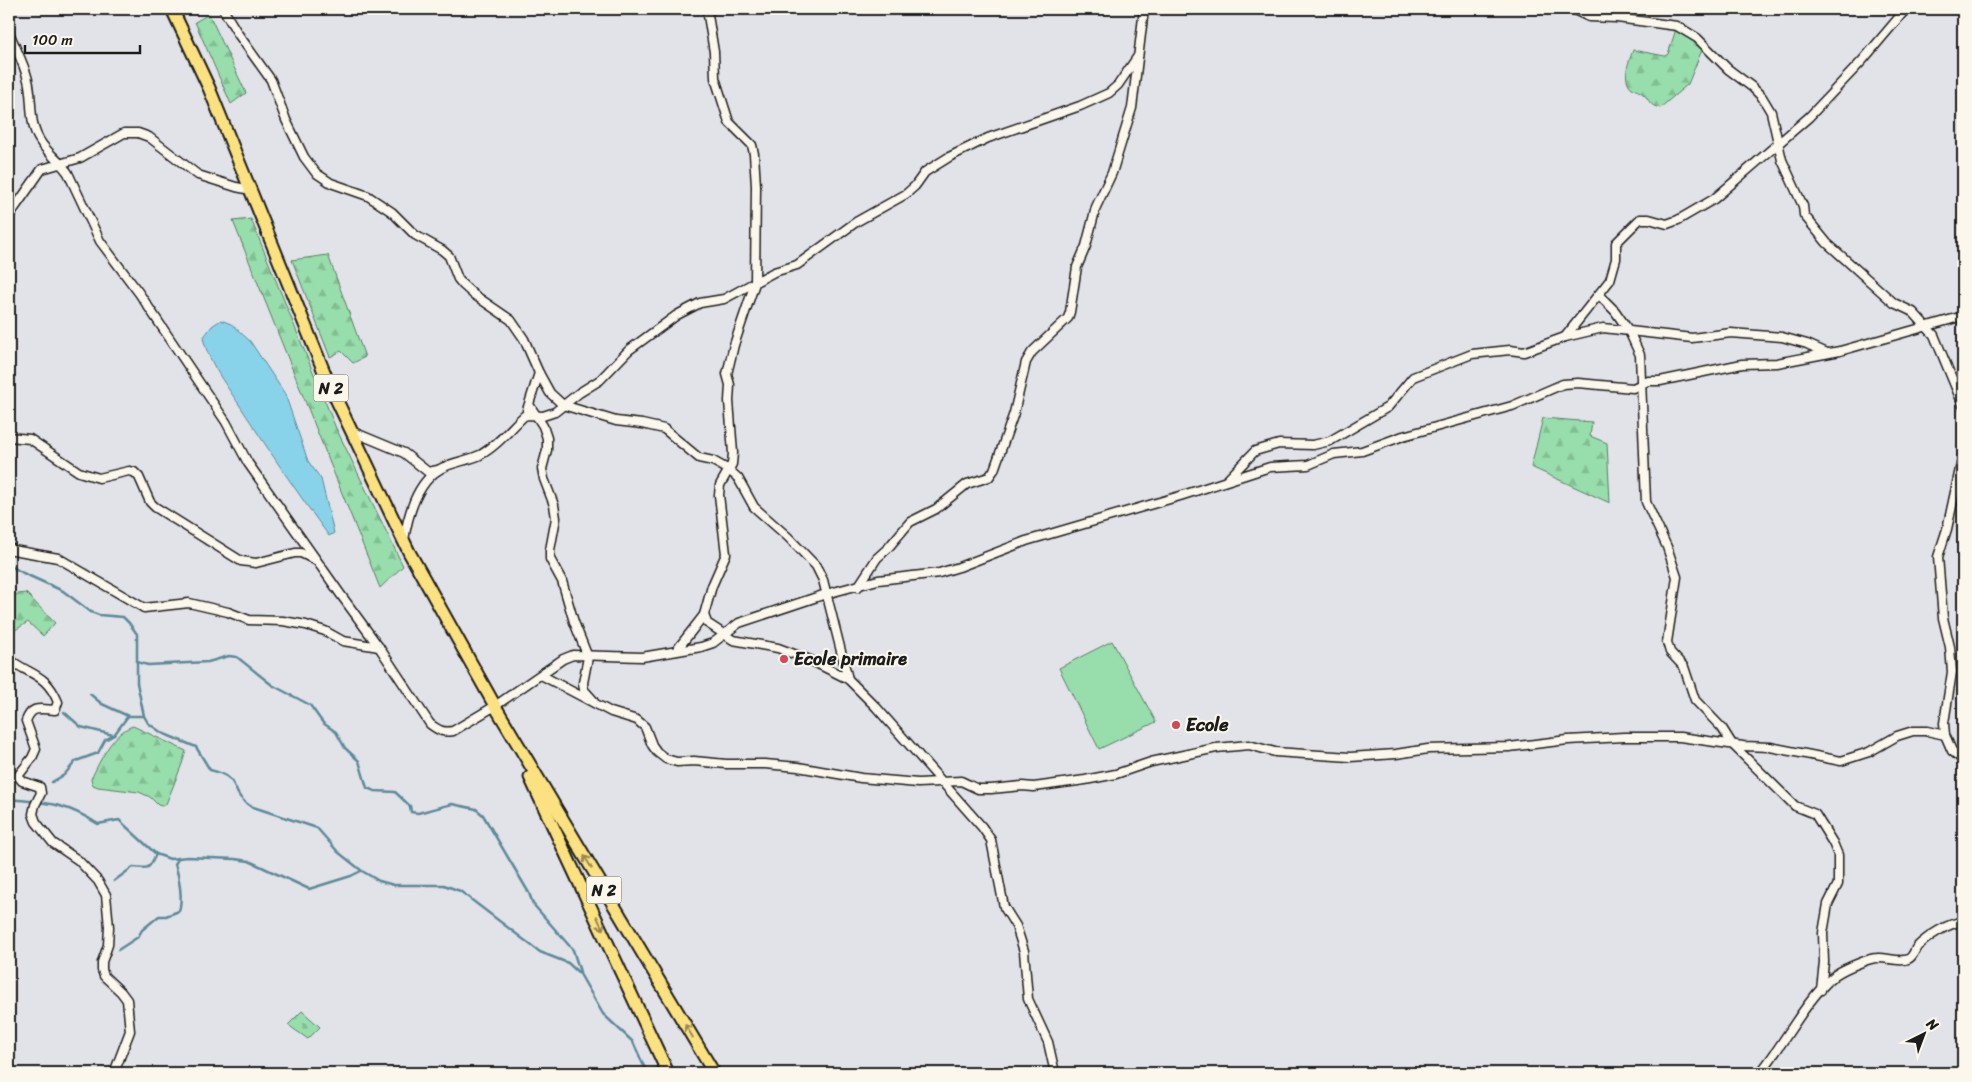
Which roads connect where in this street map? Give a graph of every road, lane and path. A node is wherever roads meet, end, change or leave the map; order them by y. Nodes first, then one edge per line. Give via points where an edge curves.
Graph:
1 (172, 9) edge
2 (223, 9) edge
3 (707, 9) edge
4 (1144, 9) edge
5 (1572, 9) edge
6 (1906, 9) edge
7 (9, 32) edge
8 (1138, 56) junction
9 (1778, 144) junction
10 (62, 163) junction
11 (251, 190) junction
12 (9, 216) edge
13 (755, 283) junction
14 (1600, 295) junction
15 (1963, 316) edge
16 (1927, 326) junction
17 (1629, 331) junction
18 (1565, 337) junction
19 (1826, 353) junction
20 (539, 373) junction
21 (1642, 384) junction
22 (563, 405) junction
23 (530, 406) junction
24 (1963, 406) edge
25 (536, 415) junction
26 (524, 416) junction
27 (351, 431) junction
28 (9, 437) edge
29 (1963, 455) edge
30 (440, 469) junction
31 (729, 470) junction
32 (1225, 481) junction
33 (404, 542) junction
34 (9, 547) edge
35 (317, 561) junction
36 (858, 586) junction
37 (826, 594) junction
38 (704, 615) junction
39 (723, 635) junction
40 (379, 647) junction
41 (676, 651) junction
42 (588, 655) junction
43 (9, 659) edge
44 (541, 675) junction
45 (848, 679) junction
46 (596, 704) junction
47 (495, 706) junction
48 (1945, 735) junction
49 (1732, 744) junction
50 (1963, 760) edge
51 (943, 782) junction
52 (1963, 922) edge
53 (1821, 990) junction
54 (114, 1073) edge
55 (668, 1073) edge
56 (714, 1073) edge
57 (1055, 1073) edge
58 (1760, 1073) edge

1 - 11 main road, N 2 via 196,56
2 - 20 street via 271,80 286,120 304,157 316,173 331,183 368,196 392,212 415,235 449,256 463,285 511,320 524,338
3 - 13 street via 715,78 729,122 752,145 754,154
4 - 8 street
5 - 9 street via 1589,17 1677,26 1686,30 1762,97 1771,112
6 - 9 street via 1809,117
7 - 10 street via 28,78 36,133
8 - 13 street via 1109,93 988,138 949,157 925,172 906,194 856,222 803,262
8 - 36 street via 1132,108 1112,173 1096,207 1086,246 1076,267 1068,318 1032,352 1026,362 1014,413 994,470 989,477 968,484 936,509 910,522 877,558
9 - 14 street via 1714,199 1678,220 1667,224 1640,219 1616,243 1616,259 1610,280
9 - 16 street via 1804,215 1827,244
10 - 11 street via 80,158 124,133 138,133 149,137 198,175
10 - 12 street via 42,169
10 - 35 street via 100,241 144,301 226,422 248,463
11 - 27 main road, N 2
13 - 22 street via 677,315 629,350 600,380
13 - 31 street via 727,374 733,453
14 - 17 street
14 - 18 street
15 - 16 street
16 - 19 street
16 - 24 street via 1934,335
17 - 18 street via 1603,328
17 - 19 street via 1692,338 1731,333 1782,337
17 - 21 street via 1640,355
18 - 32 street via 1524,352 1510,350 1472,354 1413,376 1388,407 1330,441 1265,447 1255,451
19 - 21 street via 1777,363 1742,364
20 - 22 street via 550,393
20 - 23 street
21 - 32 street via 1633,388 1563,384 1512,406 1403,436 1362,451 1334,454 1308,465 1270,467
21 - 49 street via 1646,502 1677,578 1667,642 1670,652 1684,667 1695,700 1722,728
22 - 25 street via 555,412
22 - 31 street via 616,421 664,429 699,458
23 - 25 street
23 - 26 street
25 - 26 street
25 - 42 street via 547,438 542,469 556,518 550,559 562,581
26 - 30 street via 480,455
27 - 30 street via 404,452 428,472
27 - 33 main road, N 2
28 - 35 street via 30,440 79,472 99,478 134,472 155,507 241,561 256,563 295,553
29 - 48 street via 1938,557 1952,672
30 - 33 street via 428,480 412,507
31 - 37 street via 738,478 754,508 816,566
31 - 38 street via 720,485 726,554
32 - 36 street via 1026,541 959,568
33 - 47 main road, N 2
34 - 40 street via 58,558 144,608 189,603 249,620 306,625 342,641
35 - 40 street
36 - 37 street
37 - 39 street via 739,623
37 - 45 street
38 - 39 street via 707,623
38 - 41 street
39 - 41 street via 712,643
39 - 45 street via 786,651
40 - 47 street via 430,724 438,730 453,732
41 - 42 street via 632,658
42 - 44 street via 573,654
42 - 46 street via 584,690
43 - 54 street via 45,680 58,702 55,710 38,707 28,715 26,720 36,749 18,776 22,781 40,787 33,814 36,822 52,843 78,860 106,894 109,927 102,970 127,1000 130,1031
44 - 46 street
44 - 47 street
45 - 51 street
46 - 51 street via 637,720 645,727 657,752 677,762 765,764 861,778
47 -> 55 main road, N 2
56 -> 47 main road, N 2
48 - 49 street via 1913,731 1841,761 1770,747
48 - 50 street via 1952,750
49 - 51 street via 1680,737 1624,737 1350,757 1274,752 1249,745 1216,748 1151,762 1116,774 1034,787 991,789 961,782
49 - 53 street via 1795,806 1815,814 1838,855 1838,884 1828,904 1823,933
51 - 57 street via 991,840 1004,907 1016,926 1024,951 1028,999 1048,1042
52 - 53 street via 1944,927 1918,947 1910,958 1878,958 1862,962 1837,974
53 - 58 street

